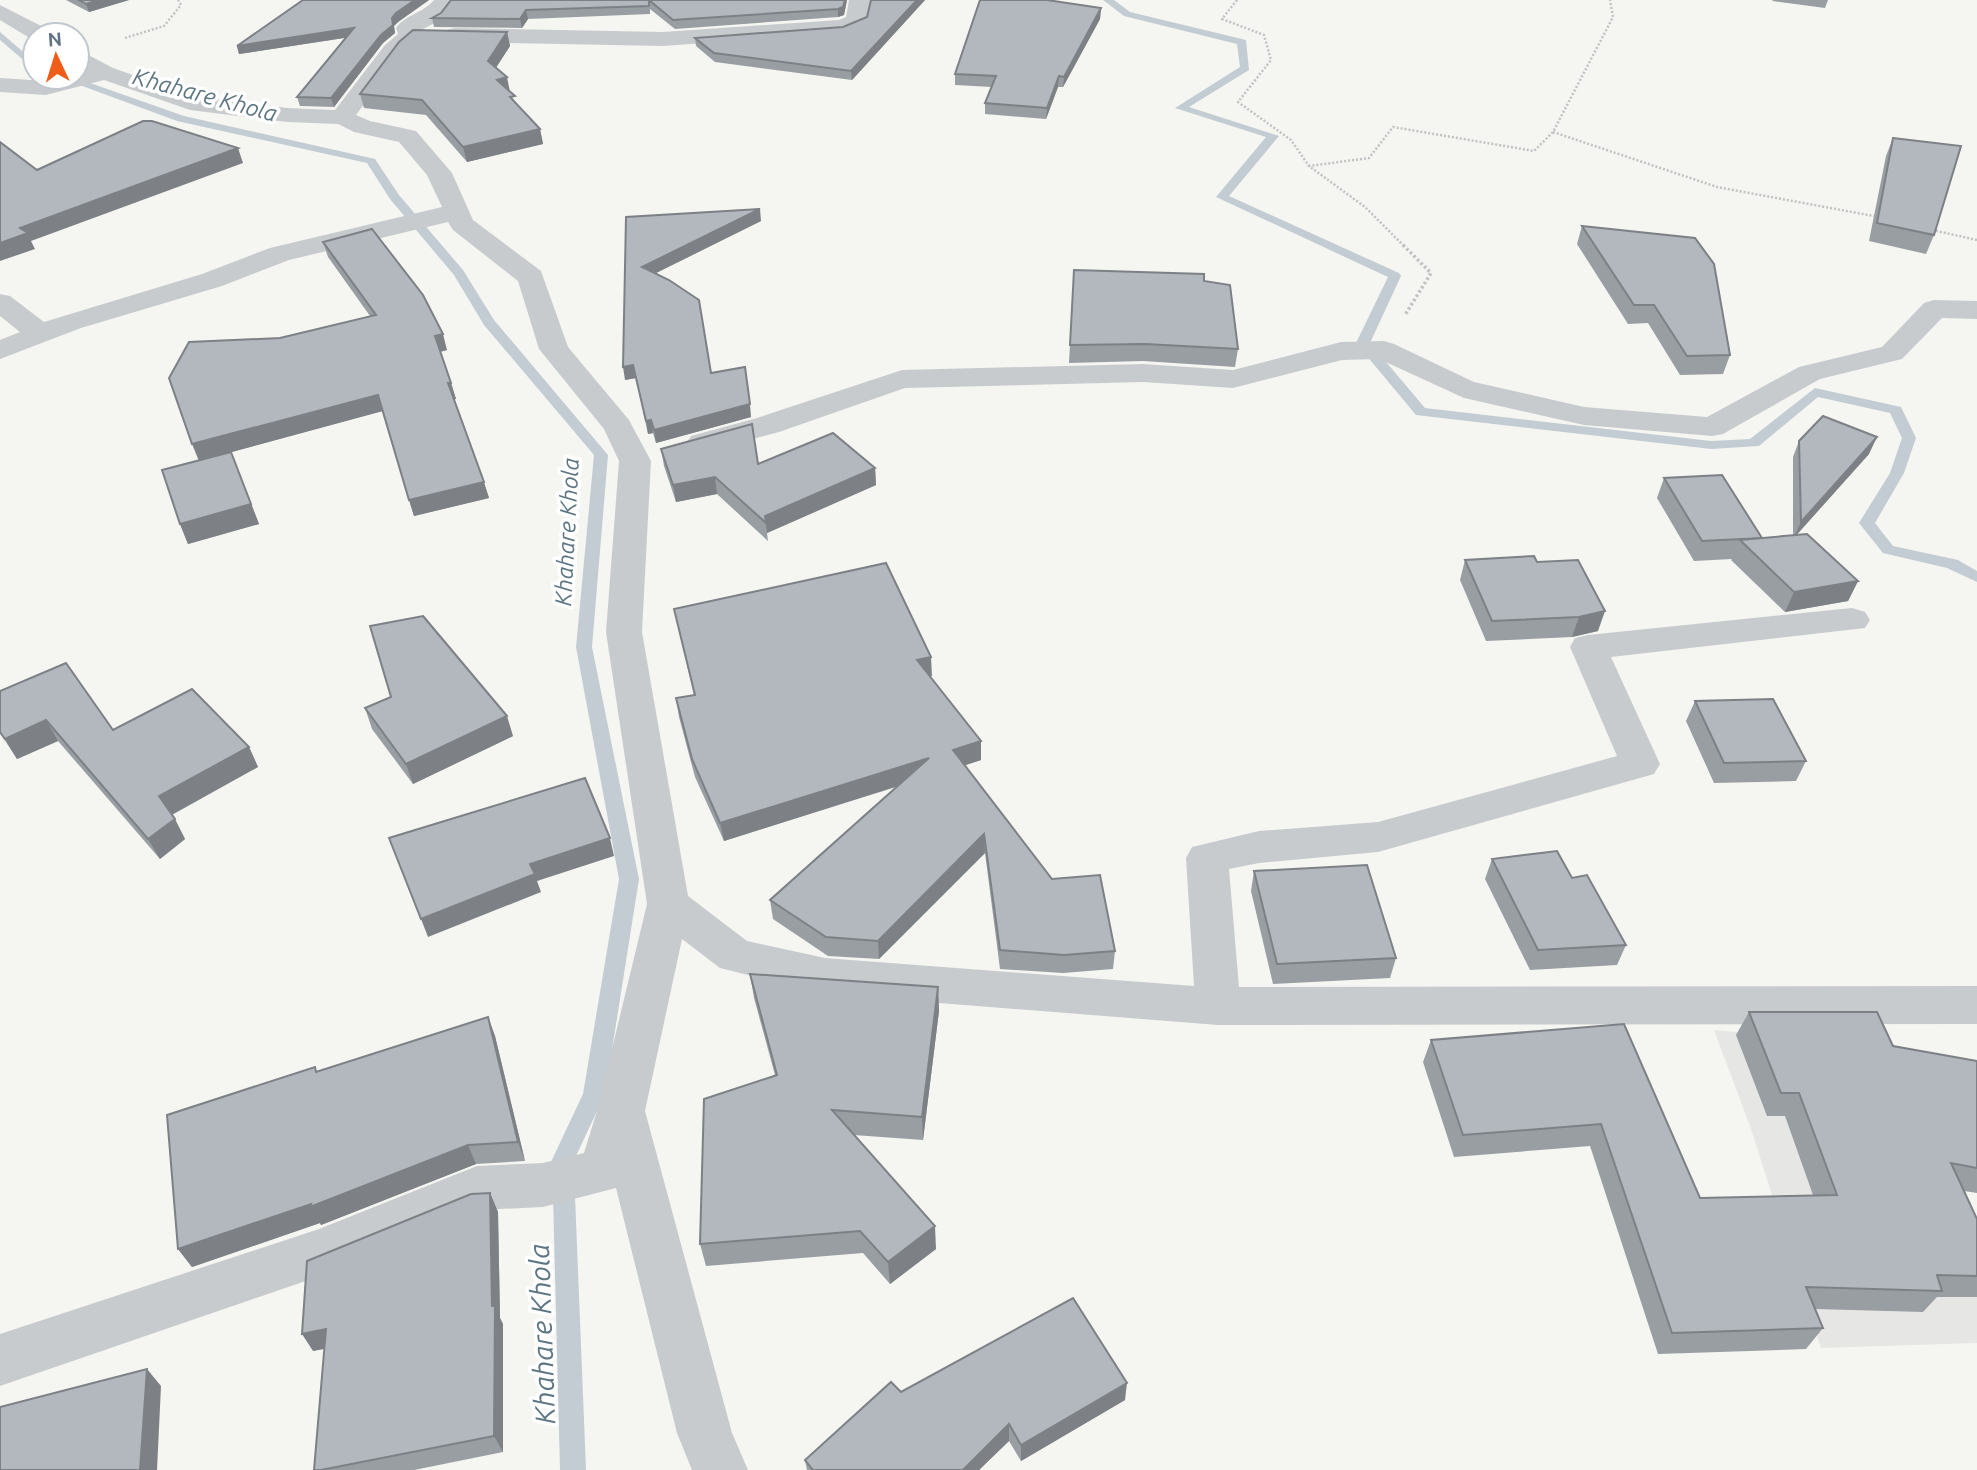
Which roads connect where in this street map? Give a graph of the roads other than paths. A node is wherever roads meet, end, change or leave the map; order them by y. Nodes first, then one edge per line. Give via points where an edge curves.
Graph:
1 (445, 0) edge
2 (860, 0) edge
3 (0, 11) edge
4 (21, 23) edge
5 (410, 35) junction
6 (93, 69) edge
7 (0, 85) edge
8 (342, 117) junction
9 (456, 212) junction
10 (0, 302) edge
11 (1977, 310) edge
12 (41, 334) junction
13 (0, 350) edge
14 (635, 461) junction
15 (1852, 620) dead end
16 (668, 904) junction
17 (1977, 1005) edge
18 (1218, 1006) junction
19 (621, 1111) junction
20 (0, 1360) edge
21 (720, 1470) edge

1 - 5 street via 433,15 407,28
2 - 5 street via 857,20 843,26 663,39
3 - 4 street
5 - 8 street via 393,50
6 - 7 street via 46,88
6 - 8 street via 190,103
8 - 9 street via 363,127 407,136 439,173
9 - 12 street via 280,254
9 - 14 street via 462,224 531,277 554,349 618,427
10 - 12 street
11 - 14 street via 1934,309 1892,352 1810,373 1712,427 1584,415 1464,389 1384,350 1341,351 1233,379 1143,373 902,379 768,425
12 - 13 street
14 - 16 street via 624,632
15 - 18 street via 1588,647 1640,764 1378,837 1259,847 1207,858
16 - 18 street via 735,956 825,976
16 - 19 street
17 - 18 street
19 - 20 street via 603,1171 543,1185 477,1188 323,1251
19 - 21 street via 705,1433

